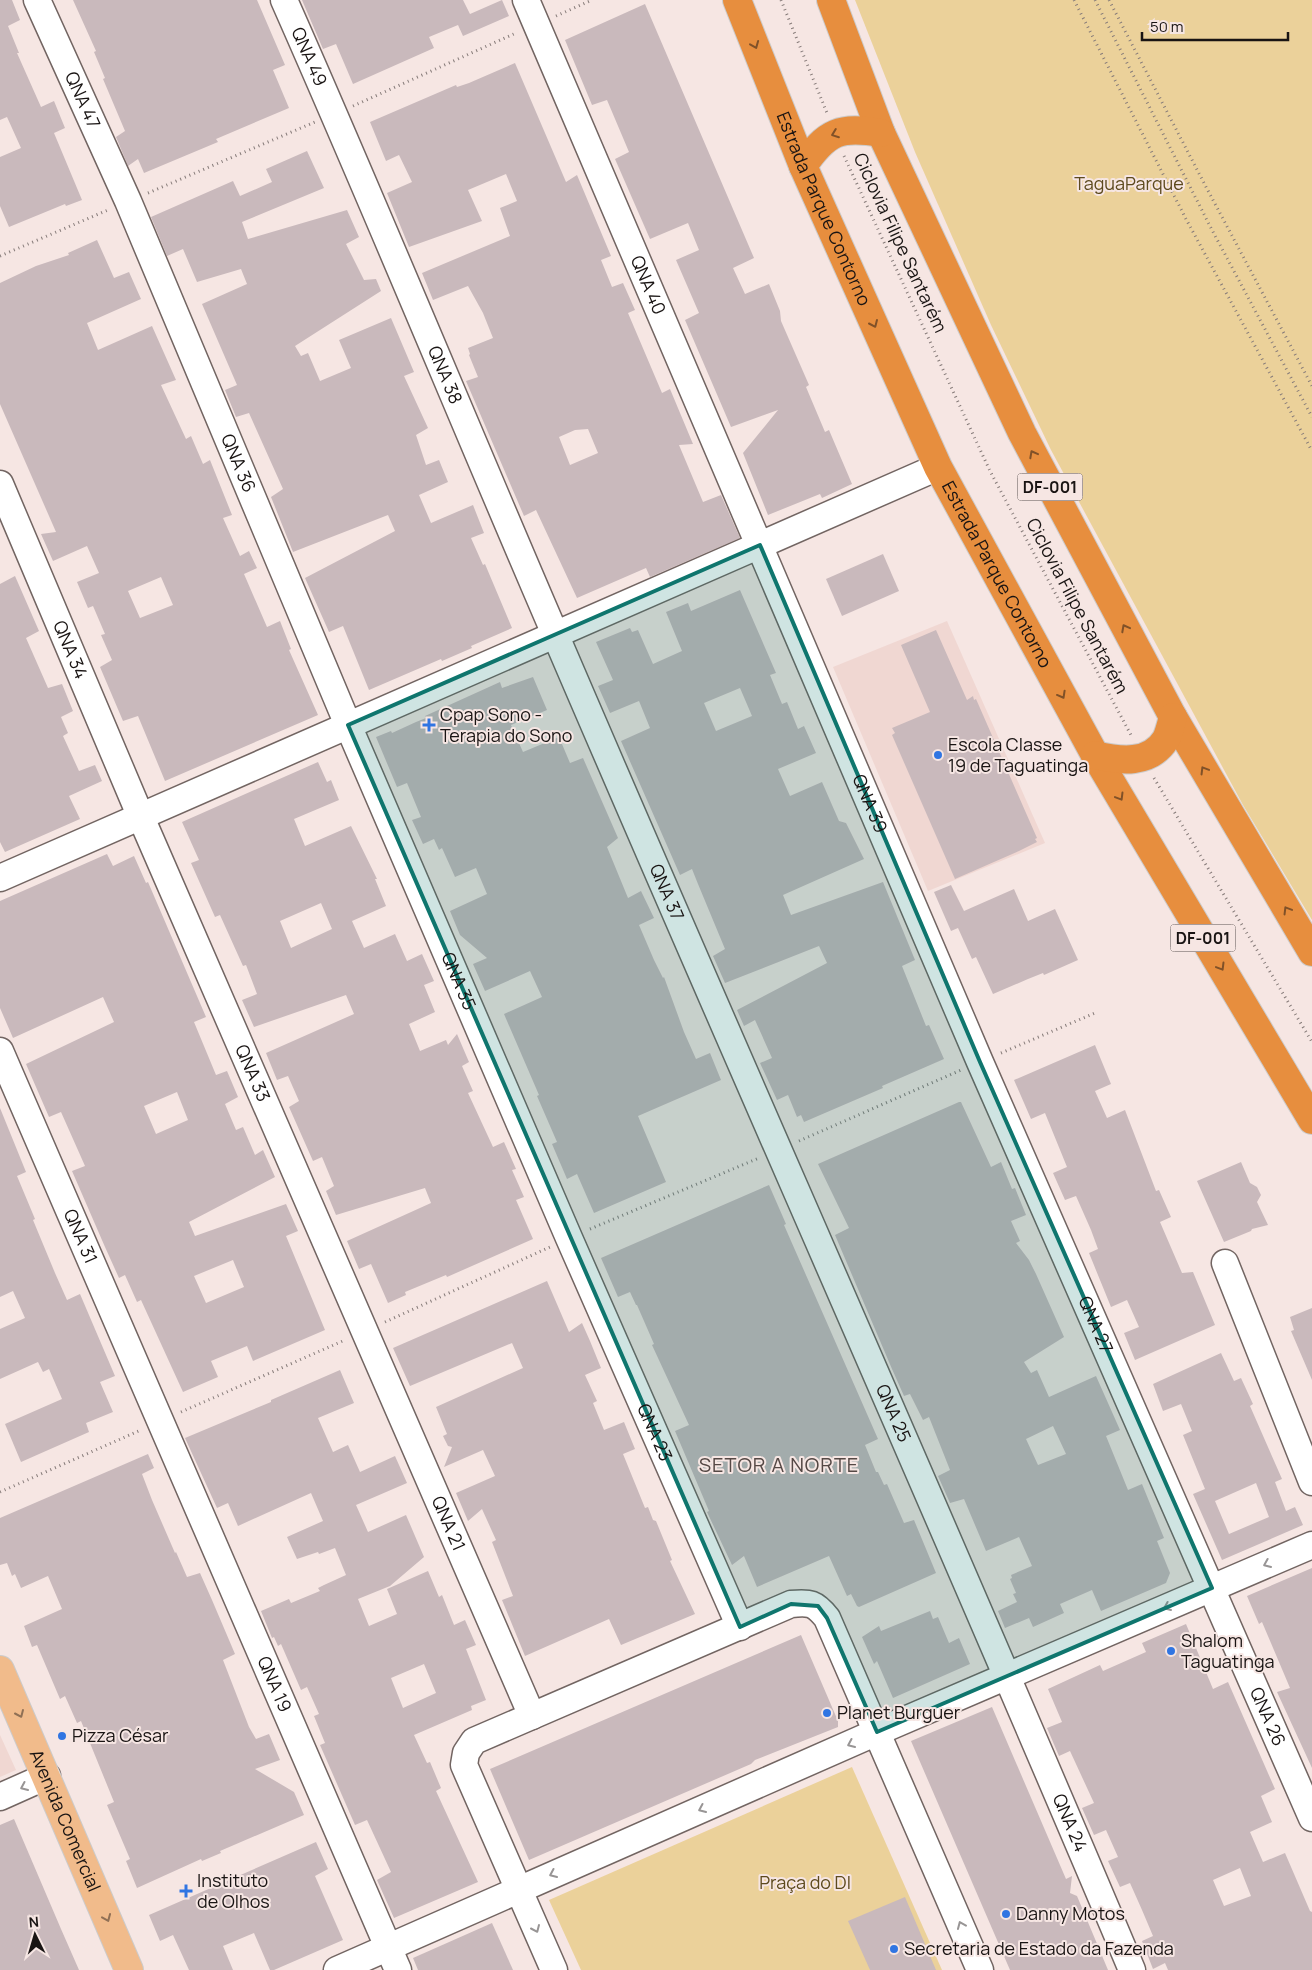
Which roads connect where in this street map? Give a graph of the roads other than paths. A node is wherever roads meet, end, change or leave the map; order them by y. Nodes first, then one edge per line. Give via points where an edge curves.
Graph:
1 (37, 0) edge
2 (284, 0) edge
3 (526, 0) edge
4 (737, 0) edge
5 (831, 0) edge
6 (334, 114) joint
7 (881, 133) junction
8 (804, 166) junction
9 (128, 201) joint
10 (938, 467) junction
11 (0, 484) edge
12 (760, 545) junction
13 (555, 634) junction
14 (1173, 717) junction
15 (348, 724) junction
16 (1095, 756) junction
17 (140, 815) junction
18 (0, 878) edge
19 (1312, 952) edge
20 (0, 1052) edge
21 (980, 1062) joint
22 (1312, 1120) edge
23 (778, 1150) joint
24 (569, 1238) joint
25 (1225, 1263) dead end
26 (365, 1331) joint
27 (160, 1422) joint
28 (1312, 1482) edge
29 (1312, 1545) edge
30 (1212, 1588) junction
31 (740, 1627) junction
32 (0, 1670) edge
33 (1008, 1676) junction
34 (532, 1716) junction
35 (877, 1732) junction
36 (47, 1776) junction
37 (0, 1797) edge
38 (1312, 1818) edge
39 (518, 1889) junction
40 (393, 1959) edge
41 (130, 1970) edge
42 (337, 1970) edge
43 (554, 1970) edge
44 (980, 1970) edge
45 (1132, 1970) edge

1 - 9 street, QNA 47
2 - 6 street, QNA 49
3 - 12 street, QNA 40
4 -> 8 highway, Estrada Parque Contorno / DF-001
5 - 7 highway, DF-001
6 - 13 street, QNA 38
7 - 8 highway via 840,131 824,139
14 -> 7 highway, DF-001 via 1022,433
8 -> 10 highway, Estrada Parque Contorno / DF-001
9 - 15 street, QNA 36
10 - 12 street
10 -> 16 highway, Estrada Parque Contorno / DF-001
11 - 17 street, QNA 34
12 - 13 street
12 - 21 street, QNA 39
13 - 15 street
13 - 23 street, QNA 37
14 - 16 highway via 1166,739 1153,753 1119,761
19 -> 14 highway, DF-001
15 - 17 street
15 - 24 street, QNA 35
16 -> 22 highway, Estrada Parque Contorno / DF-001
17 - 18 street
17 - 26 street, QNA 33
20 - 27 street, QNA 31
21 - 30 street, QNA 27
23 - 33 street, QNA 25
24 - 31 street, QNA 23
25 - 28 street
26 - 34 street, QNA 21
27 - 40 street, QNA 19
29 -> 30 street
30 -> 33 street
30 - 38 street, QNA 26
31 - 34 street
31 - 35 street via 791,1604 818,1606 827,1618
32 -> 36 main road, Avenida Comercial
33 - 35 street
33 - 45 street, QNA 24
34 - 39 street via 474,1742 466,1753 464,1765
35 -> 39 street
44 -> 35 street
36 -> 37 street
36 -> 41 main road, Avenida Comercial
39 - 40 street
39 -> 43 street
40 - 42 street

